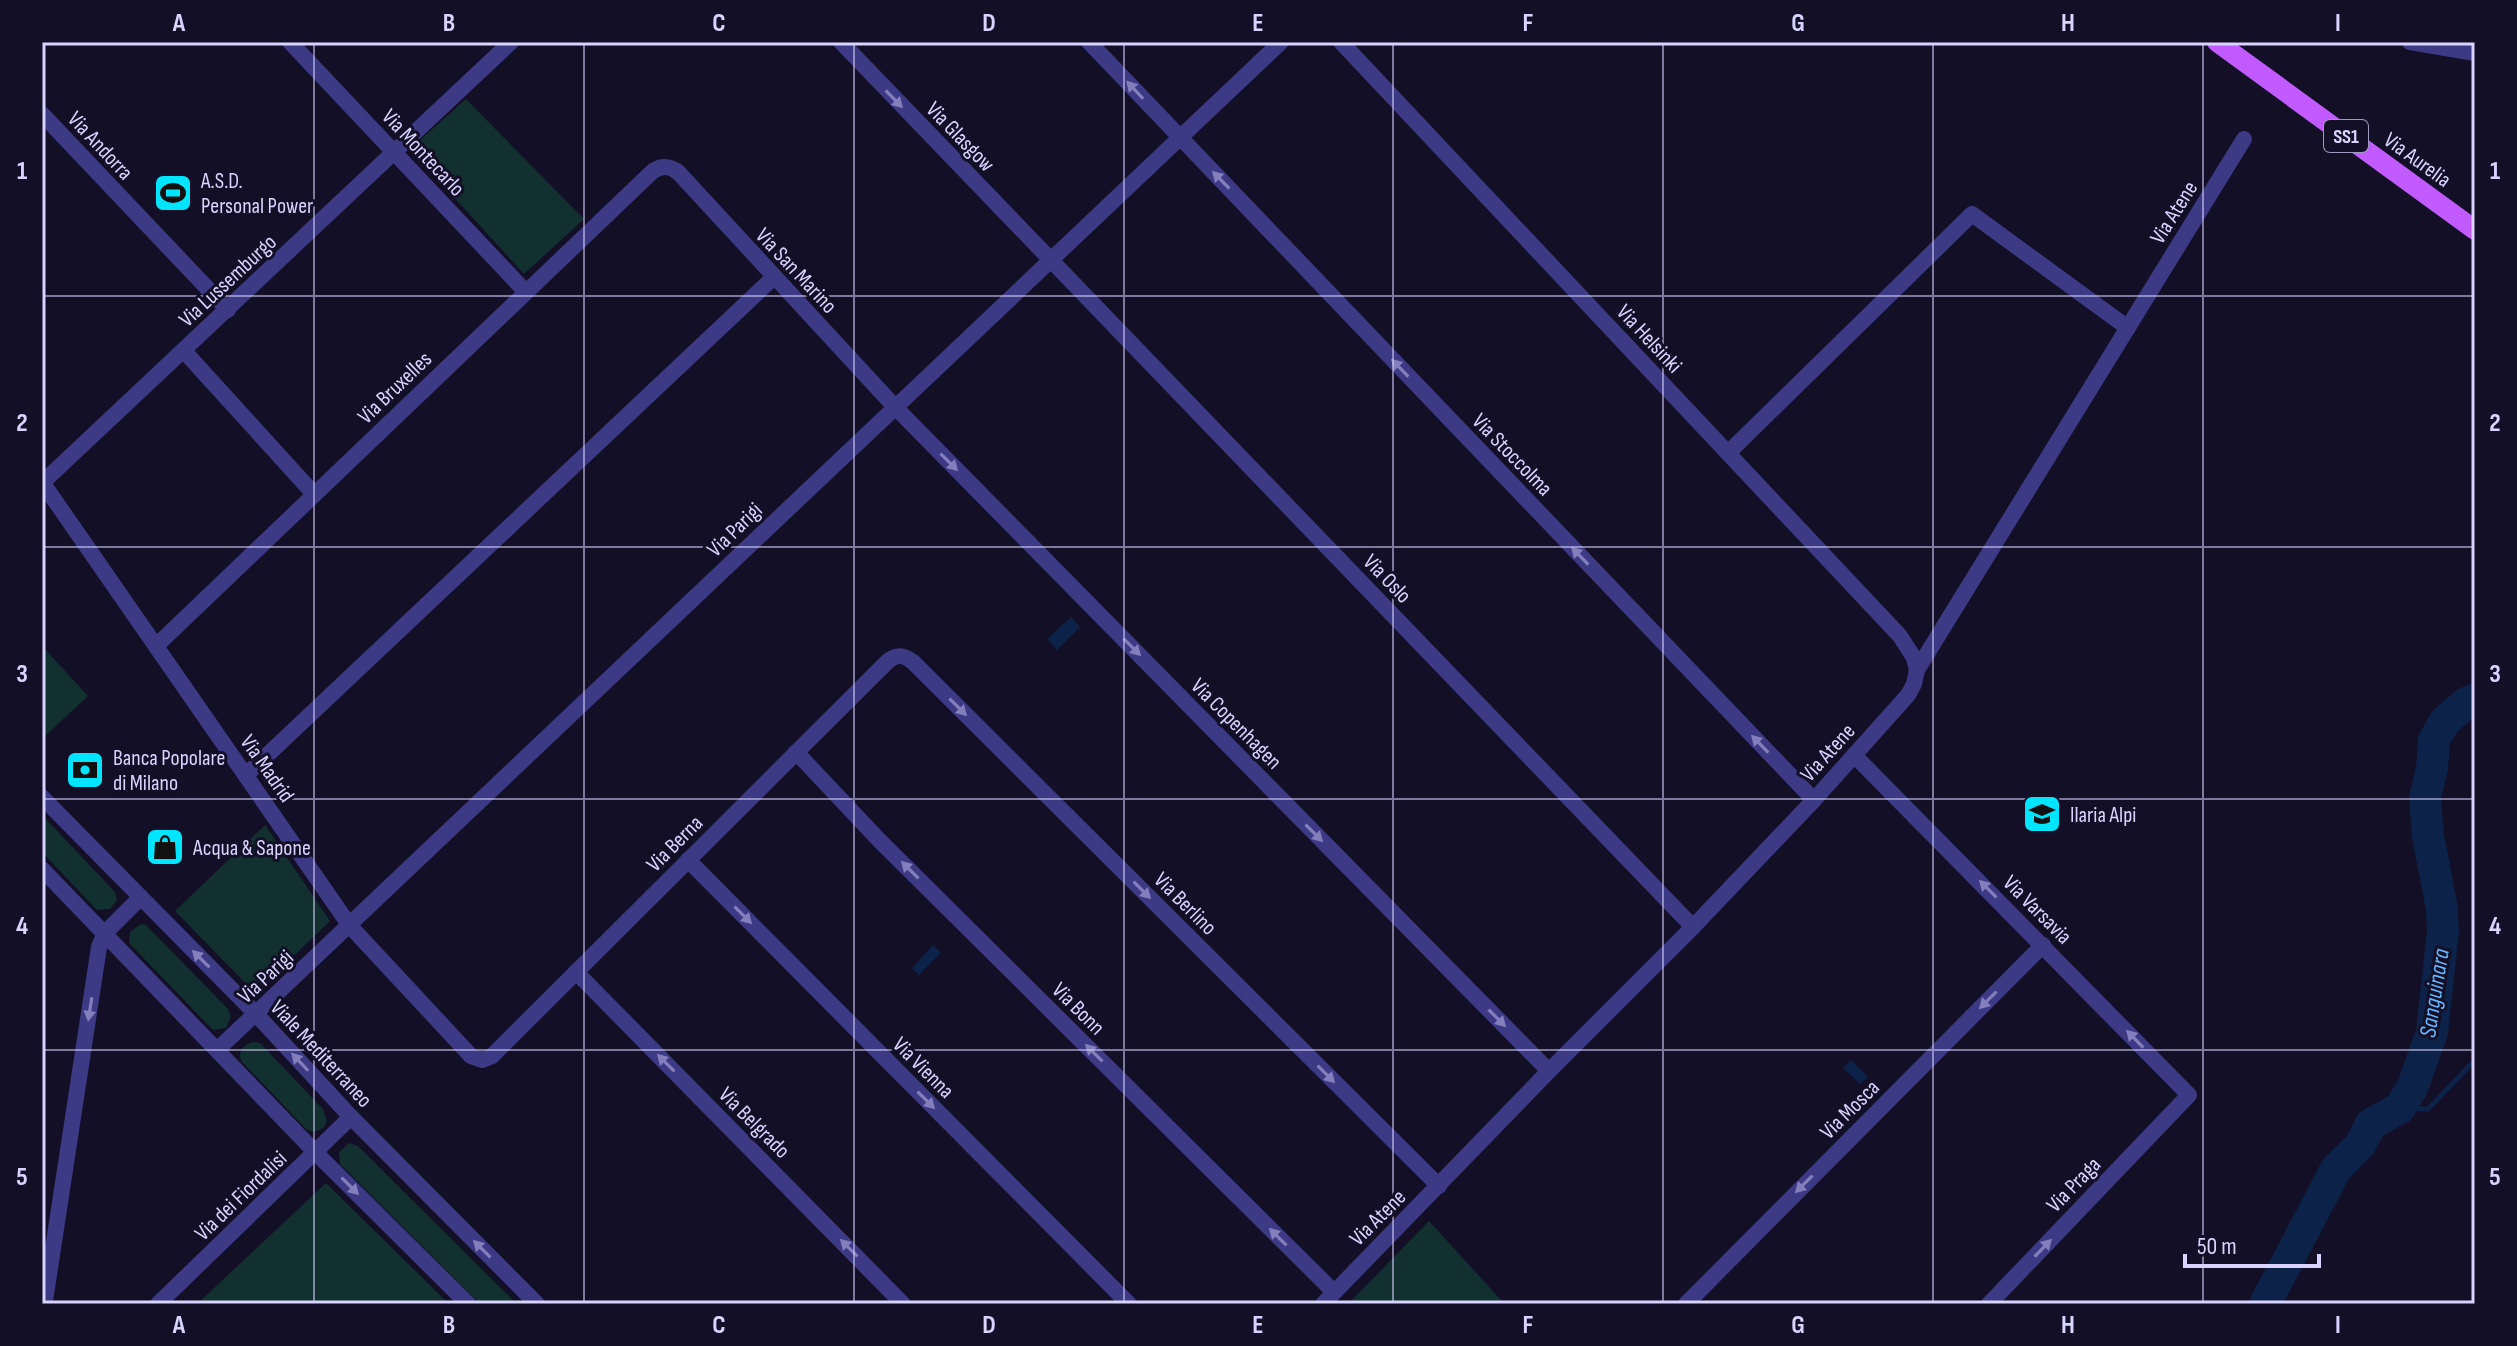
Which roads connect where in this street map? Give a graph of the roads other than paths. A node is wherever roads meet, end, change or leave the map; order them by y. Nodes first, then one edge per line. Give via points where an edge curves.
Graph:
1 (290, 42) edge
2 (511, 42) edge
3 (841, 42) edge
4 (1089, 42) edge
5 (1281, 42) edge
6 (1341, 42) edge
7 (2217, 42) edge
8 (2410, 42) edge
9 (2475, 53) edge
10 (42, 114) edge
11 (1180, 138) junction
12 (2244, 139) dead end
13 (393, 151) junction
14 (665, 167) joint
15 (2475, 230) edge
16 (1051, 259) junction
17 (774, 277) junction
18 (525, 291) junction
19 (228, 310) junction
20 (2128, 328) junction
21 (184, 351) junction
22 (895, 407) junction
23 (1728, 453) junction
24 (42, 482) edge
25 (314, 494) junction
26 (156, 646) junction
27 (900, 656) joint
28 (1917, 670) junction
29 (796, 752) junction
30 (1854, 755) junction
31 (246, 775) junction
32 (42, 797) edge
33 (1814, 800) junction
34 (688, 860) junction
35 (42, 869) edge
36 (140, 898) junction
37 (350, 926) junction
38 (1693, 927) junction
39 (105, 933) junction
40 (2043, 945) junction
41 (576, 972) junction
42 (256, 1014) junction
43 (218, 1049) junction
44 (479, 1060) joint
45 (1549, 1071) junction
46 (2189, 1095) joint
47 (351, 1117) junction
48 (316, 1153) junction
49 (1439, 1186) junction
50 (1328, 1298) edge
51 (49, 1302) edge
52 (158, 1304) edge
53 (468, 1304) edge
54 (537, 1304) edge
55 (903, 1304) edge
56 (1129, 1304) edge
57 (1686, 1304) edge
58 (1989, 1304) edge

1 - 13 street, Via Montecarlo
2 - 13 street, Via Lussemburgo
3 -> 16 street, Via Glasgow
11 -> 4 street, Via Stoccolma
5 - 11 street, Via Parigi
6 - 23 street, Via Helsinki
7 - 15 main road, Via Aurelia / SS1
8 - 9 street
10 - 19 street, Via Andorra
11 - 16 street, Via Parigi
33 -> 11 street, Via Stoccolma
12 - 20 street, Via Atene
13 - 18 street, Via Montecarlo
13 - 19 street, Via Lussemburgo
14 - 17 street, Via San Marino via 678,172
14 - 18 street, Via Bruxelles via 653,171
16 - 22 street, Via Parigi
16 - 38 street, Via Oslo
17 - 22 street, Via San Marino
17 - 31 street
18 - 25 street, Via Bruxelles
19 - 21 street, Via Lussemburgo
20 - 23 street via 1972,214
20 - 28 street, Via Atene
21 - 24 street, Via Lussemburgo
21 - 25 street
22 - 37 street, Via Parigi
22 -> 45 street, Via Copenhagen
23 - 28 street, Via Helsinki via 1900,636
24 - 26 street, Via Madrid
25 - 26 street, Via Bruxelles
26 - 31 street, Via Madrid
27 - 29 street, Via Berna via 887,662
27 -> 49 street, Via Berlino via 924,673
28 - 30 street, Via Atene via 1908,695
29 - 34 street, Via Berna
50 -> 29 street, Via Bonn
30 - 33 street, Via Atene
40 -> 30 street, Via Varsavia
31 - 37 street, Via Madrid
32 - 36 street, Viale Mediterraneo
33 - 38 street, Via Atene
34 - 41 street, Via Berna
34 -> 56 street, Via Vienna
35 - 39 street
36 - 39 street
42 -> 36 street, Viale Mediterraneo
37 - 42 street, Via Parigi
37 - 44 street, Via Madrid via 464,1051
38 - 45 street, Via Atene
39 - 43 street
39 -> 51 street
46 -> 40 street, Via Varsavia
40 -> 57 street, Via Mosca
41 - 44 street, Via Berna via 492,1056
55 -> 41 street, Via Belgrado
42 - 43 street, Via Parigi
47 -> 42 street, Viale Mediterraneo
43 - 48 street
45 - 49 street, Via Atene
58 -> 46 street, Via Praga
47 - 48 street, Via dei Fiordalisi
54 -> 47 street, Viale Mediterraneo
48 - 52 street, Via dei Fiordalisi
48 -> 53 street
49 - 50 street, Via Atene

